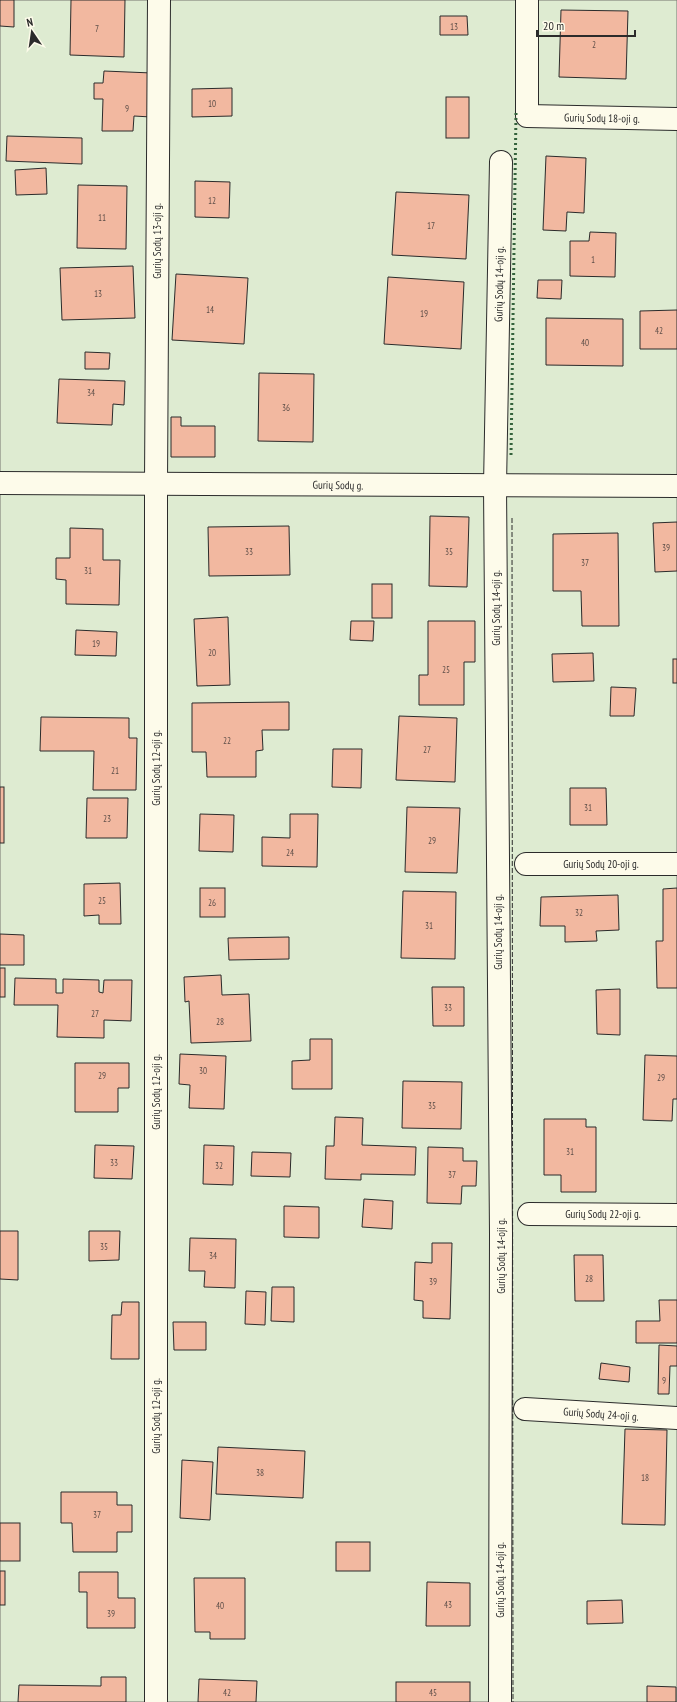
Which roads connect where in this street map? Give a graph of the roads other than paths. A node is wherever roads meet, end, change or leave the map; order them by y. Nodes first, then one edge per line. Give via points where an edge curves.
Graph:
1 (159, 0) edge
2 (527, 0) edge
3 (677, 119) edge
4 (501, 162) dead end
5 (156, 482) junction
6 (0, 483) edge
7 (495, 486) junction
8 (677, 486) edge
9 (526, 864) dead end
10 (677, 864) edge
11 (529, 1214) dead end
12 (677, 1215) edge
13 (525, 1409) dead end
14 (677, 1418) edge
15 (156, 1702) edge
16 (500, 1702) edge

1 - 5 street, Gurių Sodų 13-oji g.
2 - 3 street, Gurių Sodų 18-oji g. via 527,116
4 - 7 street, Gurių Sodų 14-oji g.
5 - 6 street, Gurių Sodų g.
5 - 7 street, Gurių Sodų g.
5 - 15 street, Gurių Sodų 12-oji g.
7 - 8 street, Gurių Sodų g.
7 - 16 street, Gurių Sodų 14-oji g. via 501,1233
9 - 10 street, Gurių Sodų 20-oji g.
11 - 12 street, Gurių Sodų 22-oji g.
13 - 14 street, Gurių Sodų 24-oji g.

